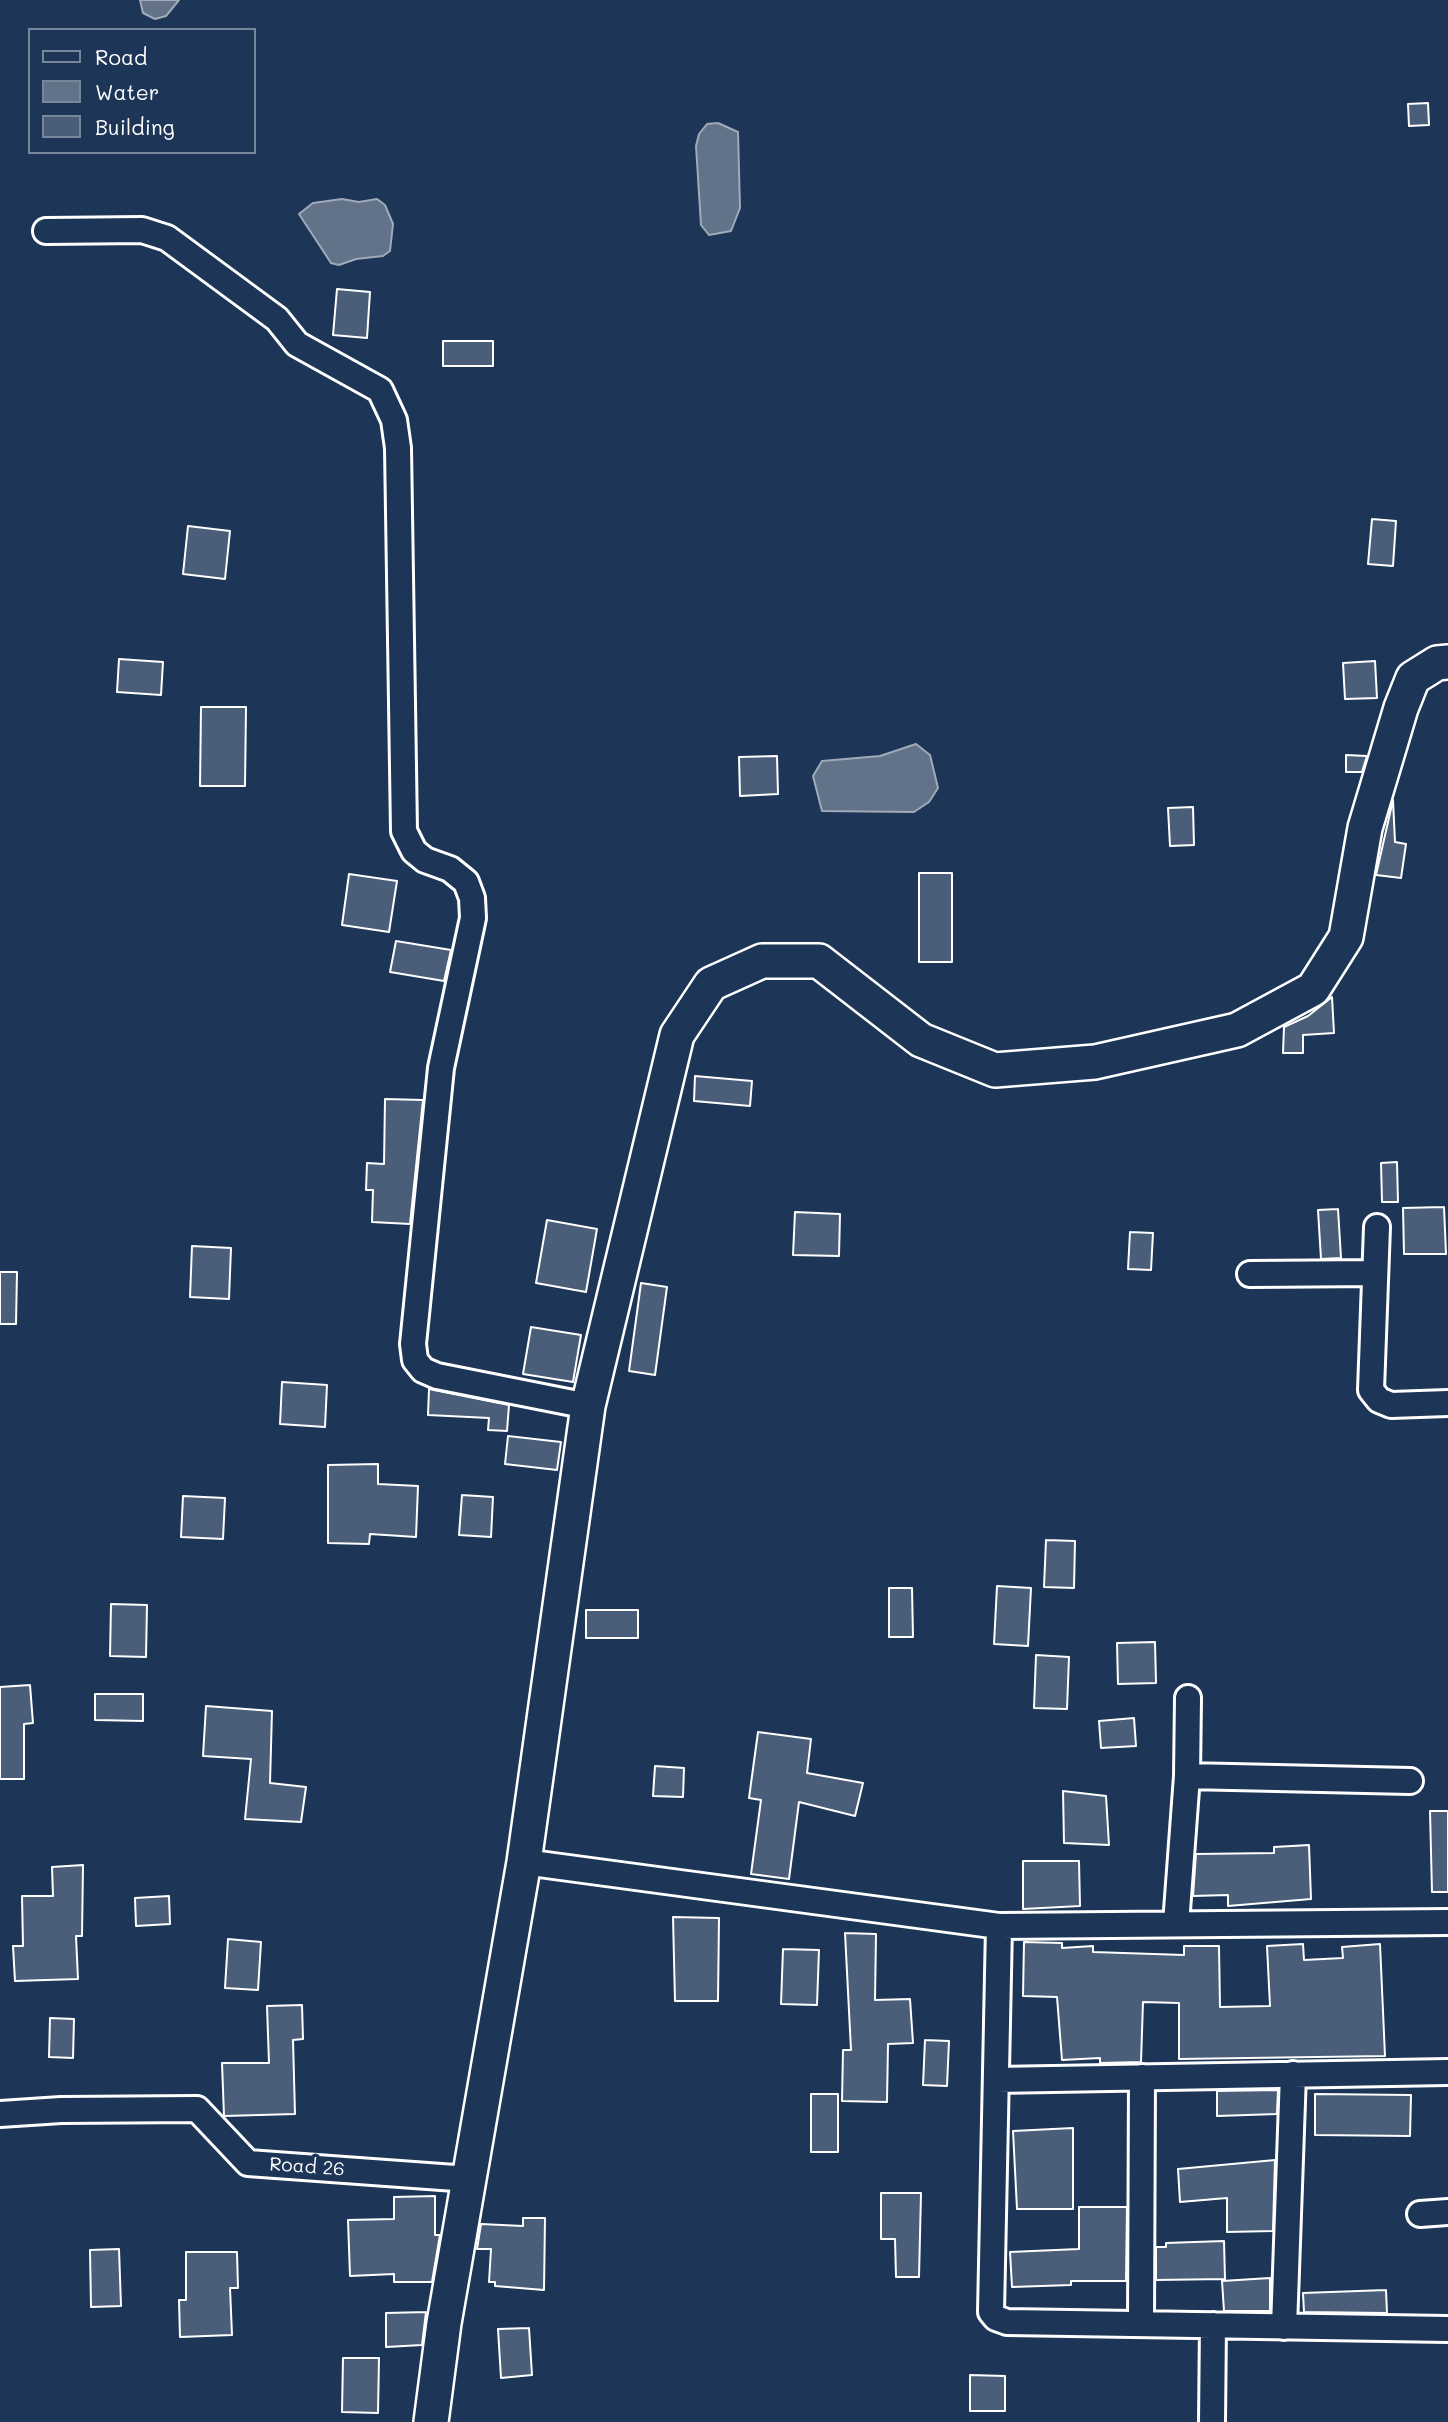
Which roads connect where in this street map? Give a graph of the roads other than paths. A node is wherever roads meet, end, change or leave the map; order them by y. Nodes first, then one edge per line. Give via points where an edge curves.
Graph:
1 (46, 231) dead end
2 (1448, 662) edge
3 (1377, 1227) dead end
4 (1375, 1273) junction
5 (1250, 1274) dead end
6 (1448, 1403) edge
7 (588, 1406) junction
8 (1188, 1698) dead end
9 (1187, 1776) junction
10 (1410, 1781) dead end
11 (524, 1862) junction
12 (1448, 1922) edge
13 (1176, 1924) junction
14 (999, 1926) junction
15 (1448, 2072) edge
16 (1293, 2074) junction
17 (1142, 2077) junction
18 (996, 2080) junction
19 (0, 2114) edge
20 (469, 2179) junction
21 (1448, 2212) edge
22 (1420, 2214) dead end
23 (1141, 2323) junction
24 (1213, 2325) junction
25 (1284, 2327) junction
26 (1448, 2329) edge
27 (431, 2422) edge
28 (1212, 2422) edge

1 - 7 street via 142,230 167,238 277,319 297,344 380,390 394,420 404,831 414,851 466,882 473,918 441,1068 415,1360 437,1376
2 - 7 main road via 1437,663 1413,678 1401,708 1365,828 1346,937 1312,989 1237,1030 1095,1062 995,1070 921,1040 819,961 762,961 711,984 677,1035
3 - 4 street
4 - 5 street
4 - 6 street via 1371,1390 1391,1405
7 - 11 main road
8 - 9 street
9 - 10 street
9 - 13 street
11 - 14 street
11 - 20 main road
12 - 13 street
13 - 14 street
14 - 18 street
15 - 16 street
16 - 17 street
16 - 25 street
17 - 18 street
17 - 23 street
18 - 23 street via 991,2312 1007,2322
19 - 20 street, Road 26 via 197,2109 248,2163
20 - 27 main road
21 - 22 street
23 - 24 street
24 - 25 street
24 - 28 street
25 - 26 street

